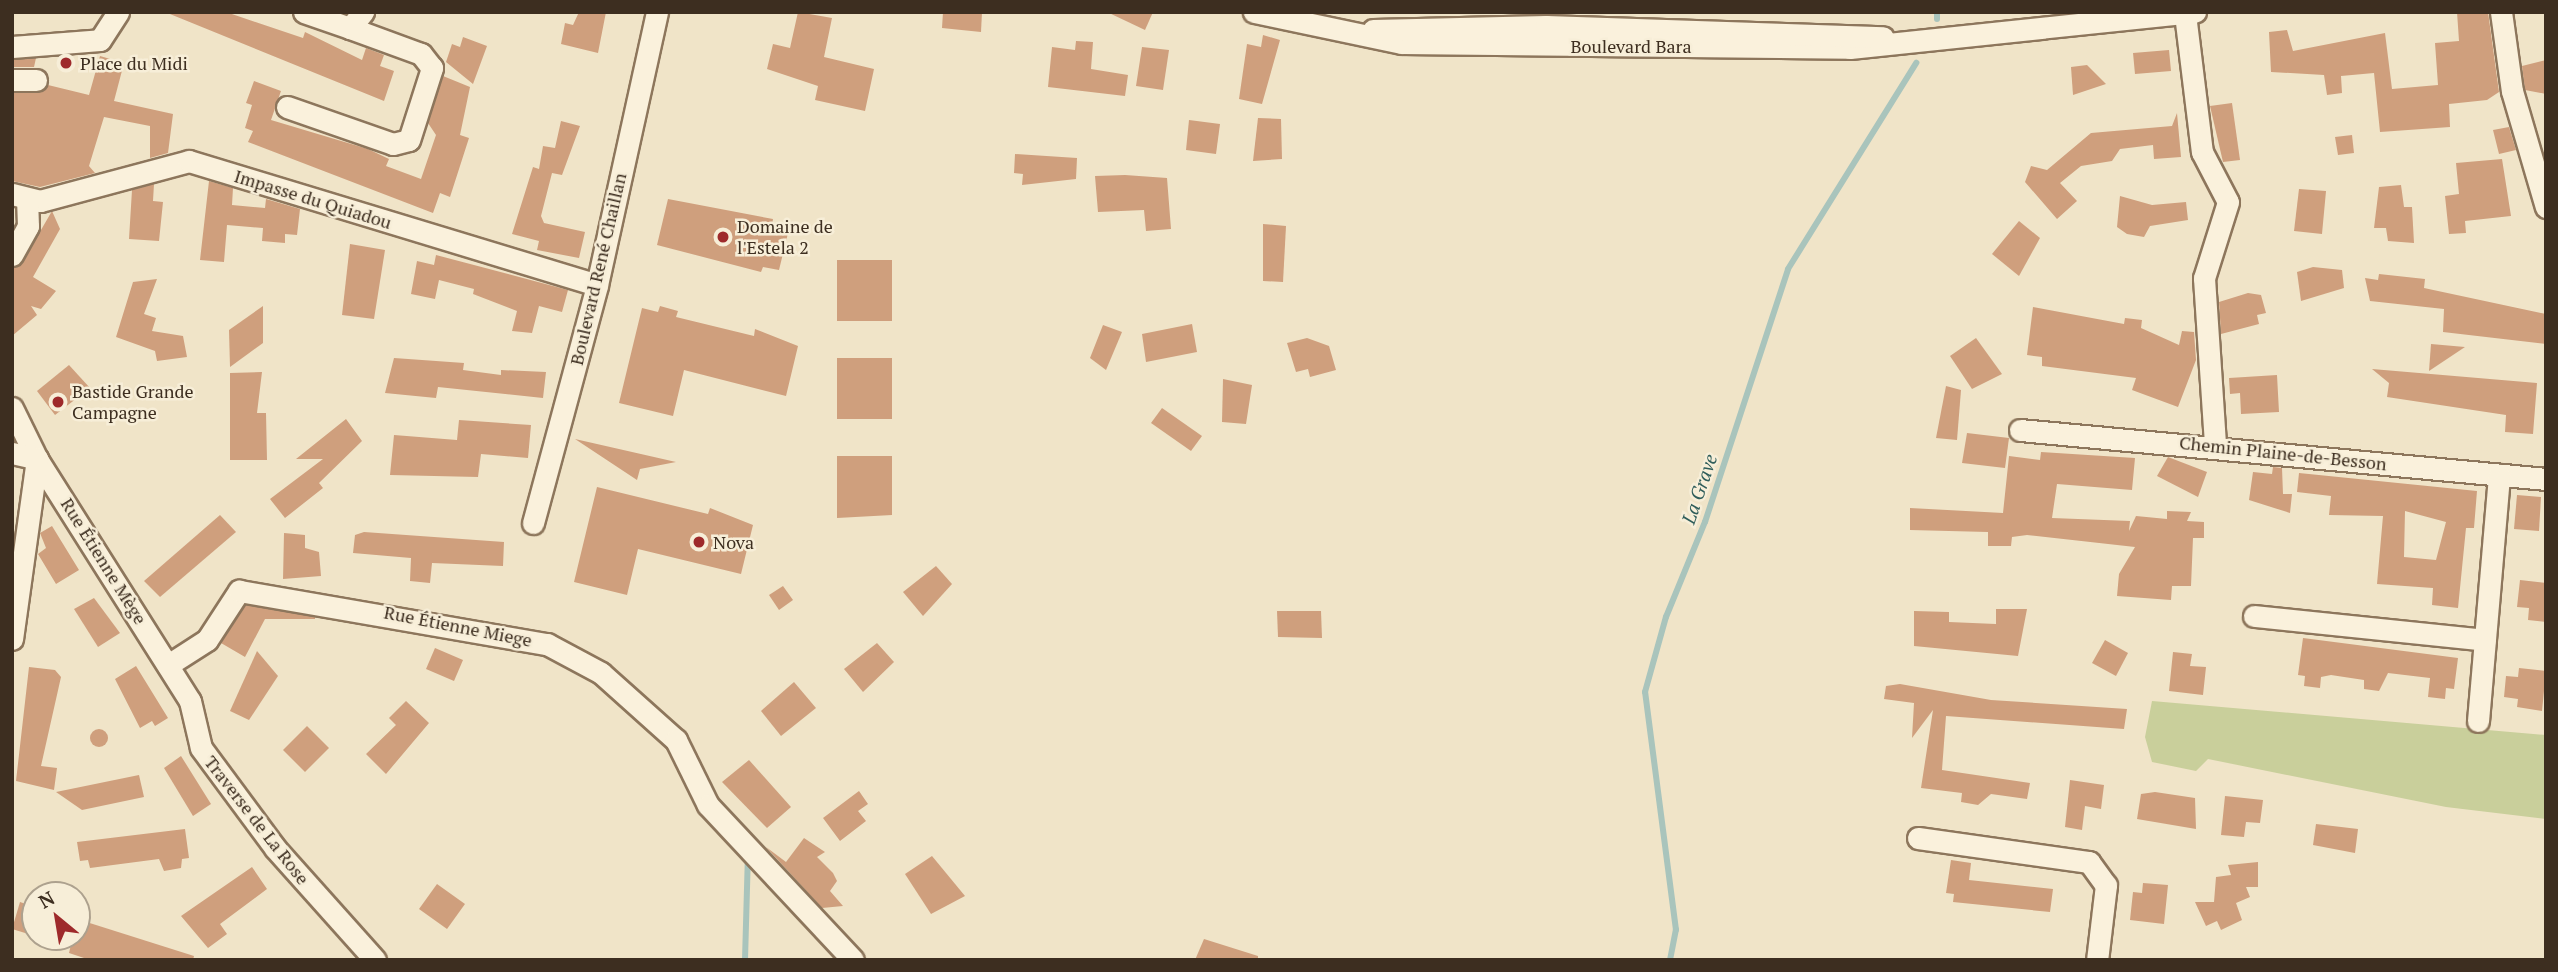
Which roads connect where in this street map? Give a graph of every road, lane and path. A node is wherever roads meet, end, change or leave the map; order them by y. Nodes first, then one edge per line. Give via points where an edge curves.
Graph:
1 (118, 12) edge
2 (304, 12) edge
3 (657, 12) edge
4 (1254, 12) edge
5 (2501, 12) edge
6 (2190, 13) edge
7 (357, 20) edge
8 (1546, 28) edge
9 (1637, 29) edge
10 (1676, 29) edge
11 (12, 47) edge
12 (12, 80) edge
13 (36, 80) dead end
14 (287, 107) dead end
15 (20, 198) edge
16 (2546, 207) edge
17 (12, 255) edge
18 (597, 285) junction
19 (12, 408) edge
20 (2020, 430) dead end
21 (2215, 445) junction
22 (12, 453) edge
23 (37, 459) junction
24 (2499, 475) junction
25 (2546, 479) edge
26 (533, 523) dead end
27 (2253, 616) dead end
28 (12, 639) edge
29 (2485, 640) junction
30 (168, 665) junction
31 (2478, 721) dead end
32 (1917, 838) dead end
33 (375, 960) edge
34 (853, 960) edge
35 (2097, 960) edge

1 - 11 street via 103,39
2 - 7 street
3 - 18 street, Boulevard René Chaillan
4 - 8 street, Boulevard Bara via 1401,43
5 - 16 street via 2512,91
6 - 10 street, Boulevard Bara via 1850,48
6 - 21 street via 2202,152 2228,202 2204,278
7 - 14 street via 421,54 432,68 409,140 393,144
8 - 9 street, Boulevard Bara
9 - 10 street, Boulevard Bara
12 - 13 street
15 - 17 street via 28,226
15 - 18 street, Impasse du Quiadou via 189,161
18 - 26 street, Boulevard René Chaillan
19 - 23 street
20 - 21 street, Chemin Plaine-de-Besson
21 - 24 street, Chemin Plaine-de-Besson
22 - 23 street
23 - 28 street
23 - 30 street, Rue Étienne Mège
24 - 25 street, Chemin Plaine-de-Besson
24 - 29 street
27 - 29 street
29 - 31 street
30 - 33 street, Traverse de La Rose via 190,701 196,735 236,800
30 - 34 street, Rue Étienne Miege via 206,640 239,591 547,644 601,673 676,740 708,805 768,856
32 - 35 street via 2090,862 2106,885

